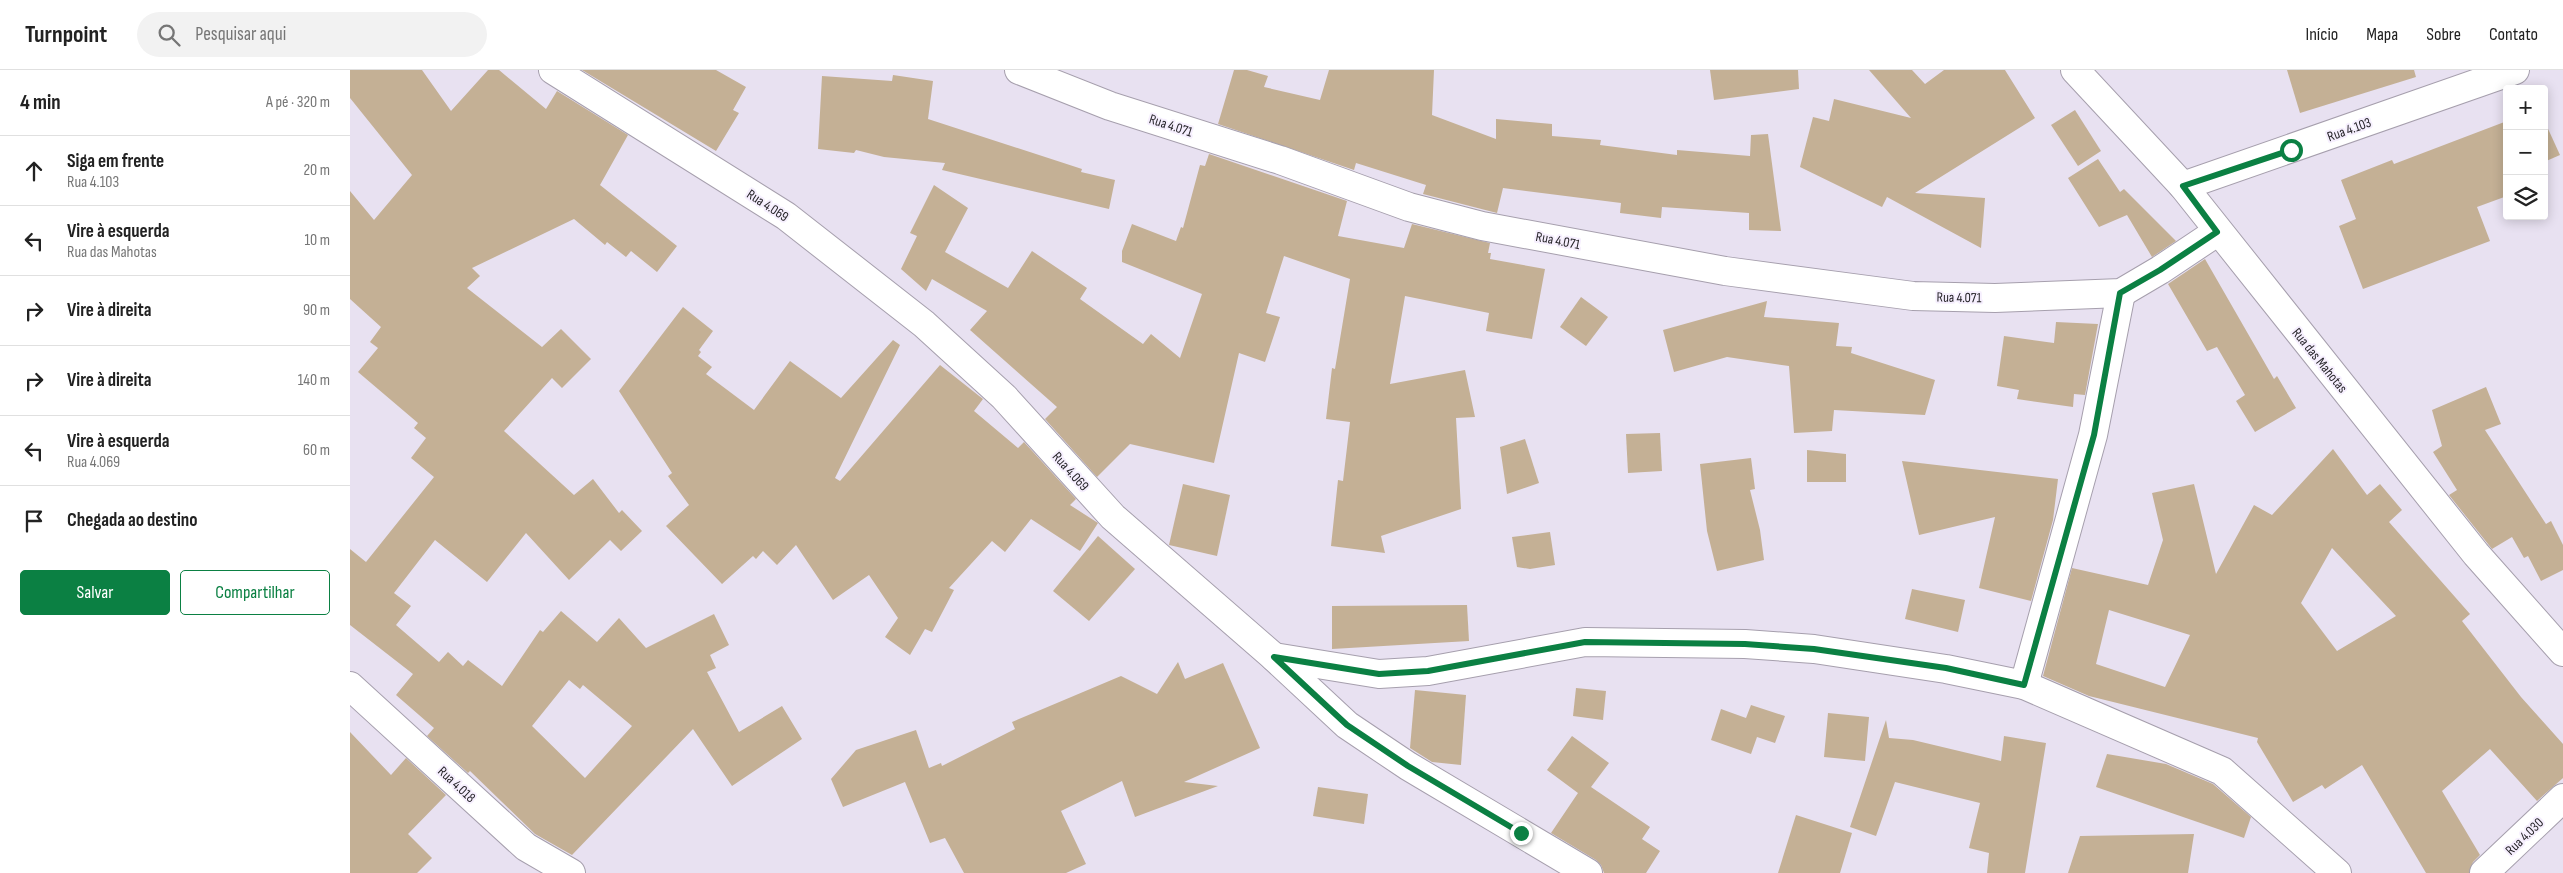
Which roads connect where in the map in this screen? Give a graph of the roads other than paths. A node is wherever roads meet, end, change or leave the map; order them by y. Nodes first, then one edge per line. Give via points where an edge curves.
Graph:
1 (553, 70) edge
2 (1019, 70) edge
3 (2075, 70) edge
4 (2515, 70) edge
5 (2183, 186) junction
6 (2217, 232) junction
7 (2120, 293) junction
8 (2563, 652) edge
9 (1274, 657) junction
10 (2024, 685) junction
11 (350, 686) edge
12 (2563, 798) edge
13 (571, 873) edge
14 (1588, 873) edge
15 (2337, 873) edge
16 (2484, 873) edge

1 - 9 street, Rua 4.069 via 786,216 924,324 1004,397 1112,517
2 - 7 street, Rua 4.071 via 1110,106 1280,160 1409,207 1482,226 1724,271 1913,296 1994,298
3 - 5 street, Rua das Mahotas
4 - 5 street, Rua 4.103
5 - 6 street, Rua das Mahotas
6 - 7 street
6 - 8 street, Rua das Mahotas via 2476,554
7 - 10 street via 2094,435
9 - 10 street via 1379,674 1428,671 1585,642 1745,644 1814,649 1946,668
9 - 14 street, Rua 4.069 via 1347,725 1408,766
10 - 15 street via 2222,771
11 - 13 street, Rua 4.018 via 526,846
12 - 16 street, Rua 4.030

